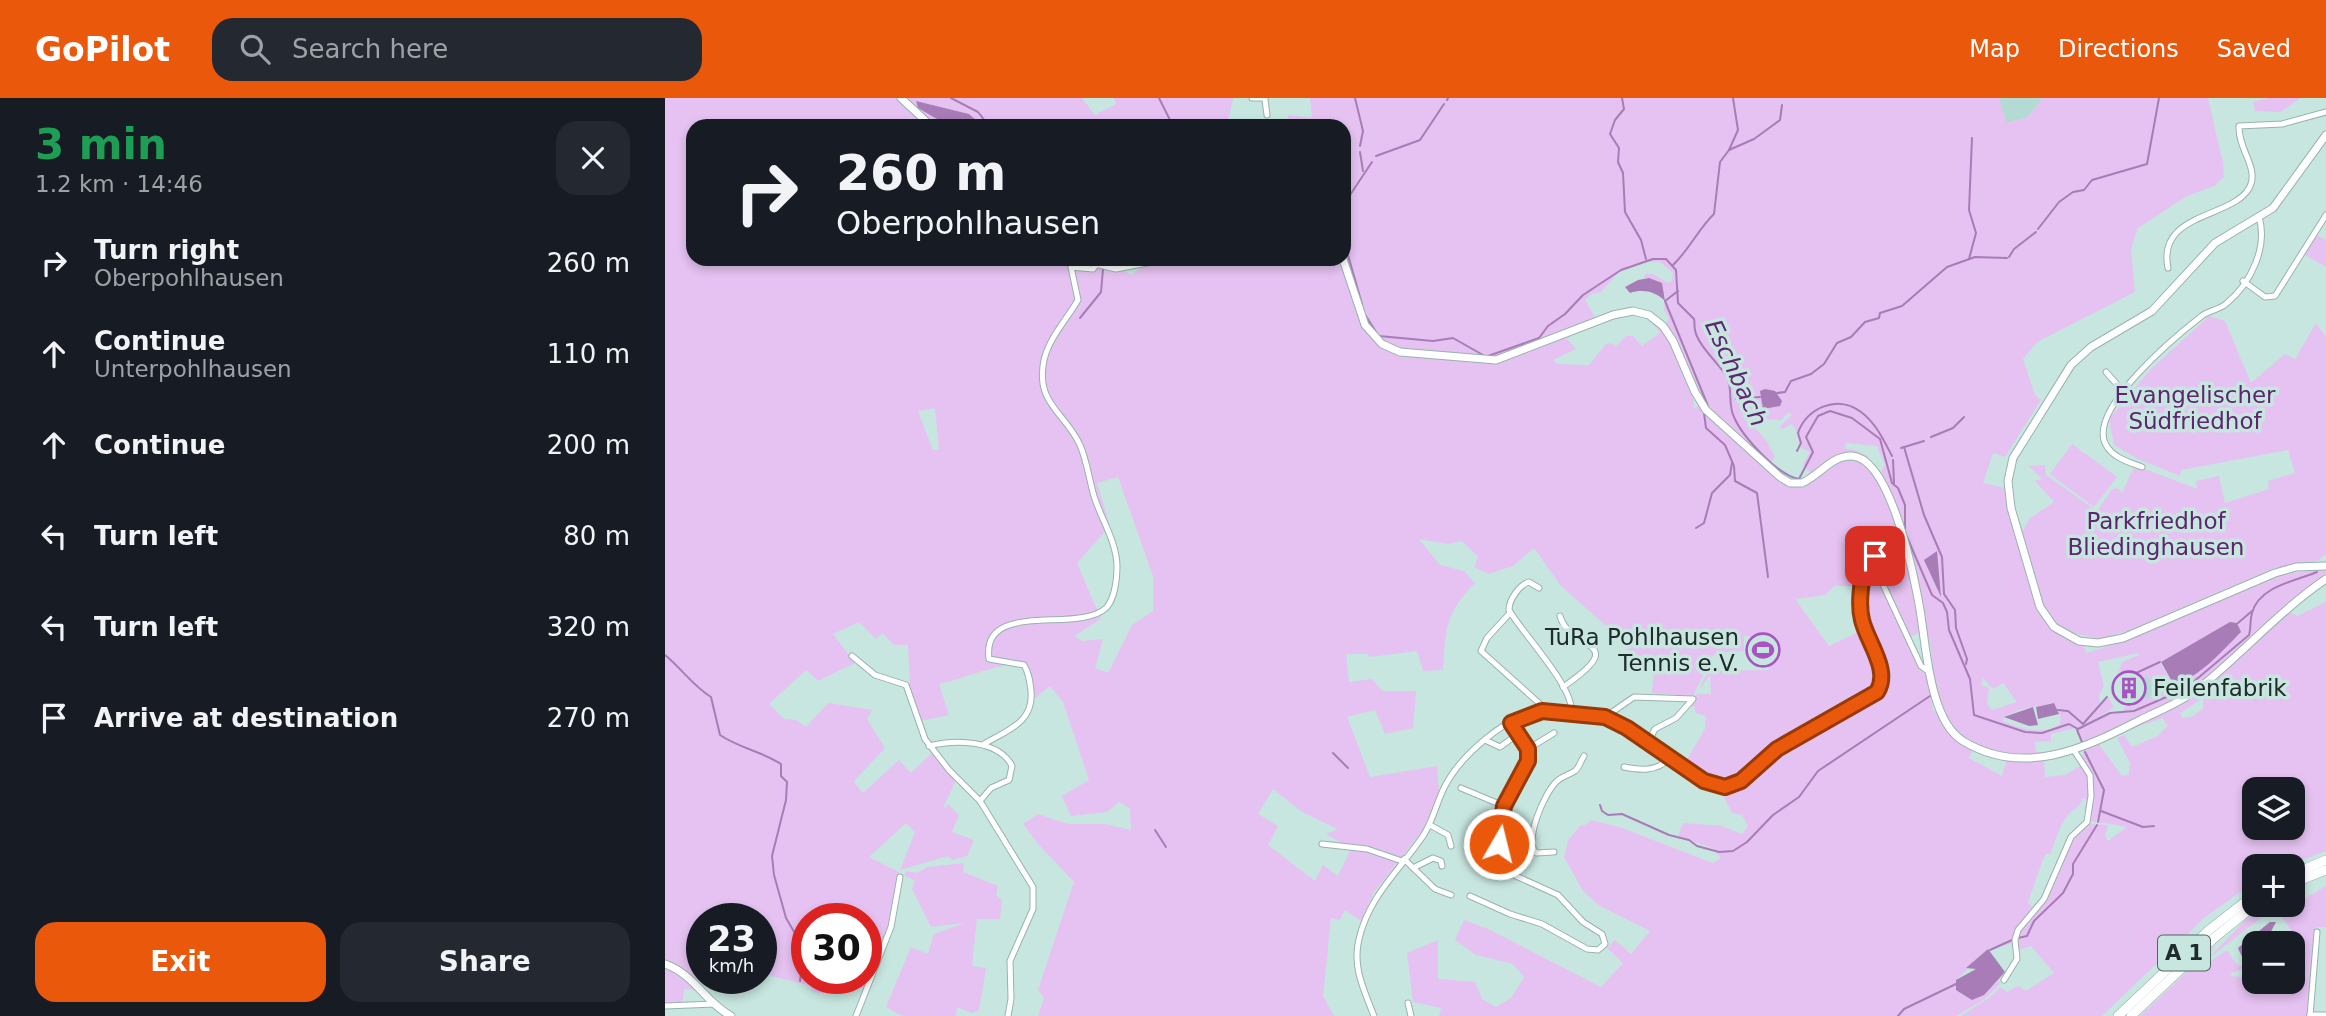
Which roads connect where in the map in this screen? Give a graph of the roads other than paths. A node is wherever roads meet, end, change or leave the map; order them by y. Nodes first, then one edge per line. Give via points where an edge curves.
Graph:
1 (901, 98) edge
2 (1252, 98) edge
3 (1265, 99) edge
4 (2326, 112) edge
5 (1267, 115) dead end
6 (924, 119) edge
7 (2326, 135) edge
8 (2326, 215) edge
9 (2259, 217) junction
10 (1101, 266) joint
11 (1130, 266) edge
12 (1345, 266) edge
13 (2168, 268) dead end
14 (2243, 281) junction
15 (2106, 372) dead end
16 (2123, 391) junction
17 (2142, 467) dead end
18 (2326, 566) edge
19 (2326, 579) edge
20 (1539, 588) dead end
21 (1510, 613) junction
22 (1560, 616) dead end
23 (852, 656) dead end
24 (1929, 672) junction
25 (1563, 687) junction
26 (1542, 711) junction
27 (1571, 712) junction
28 (1605, 717) junction
29 (1511, 723) junction
30 (1555, 733) dead end
31 (1518, 734) junction
32 (1485, 740) junction
33 (984, 744) junction
34 (1647, 744) junction
35 (929, 746) junction
36 (1528, 749) junction
37 (2075, 752) junction
38 (1584, 756) dead end
39 (1668, 759) junction
40 (1624, 767) dead end
41 (1461, 788) dead end
42 (980, 801) junction
43 (1504, 806) junction
44 (1430, 825) junction
45 (1499, 835) junction
46 (1531, 836) junction
47 (1322, 844) dead end
48 (1451, 846) dead end
49 (1554, 852) dead end
50 (1403, 860) junction
51 (2326, 860) edge
52 (1441, 864) dead end
53 (1413, 868) junction
54 (2305, 869) edge
55 (2326, 870) edge
56 (900, 877) dead end
57 (2305, 878) edge
58 (1451, 895) dead end
59 (1470, 896) dead end
60 (2242, 904) edge
61 (2242, 915) edge
62 (2316, 932) dead end
63 (665, 964) edge
64 (2004, 980) dead end
65 (1408, 1003) dead end
66 (715, 1004) junction
67 (665, 1006) edge
68 (1411, 1015) edge
69 (2310, 1015) edge
70 (2326, 1015) edge
71 (731, 1016) edge
72 (856, 1016) edge
73 (1008, 1016) edge
74 (1374, 1016) edge
75 (1401, 1016) edge
76 (2118, 1016) edge
77 (2131, 1016) edge

1 - 6 main road
2 - 3 street
3 - 5 street
4 - 13 street via 2283,124 2239,126 2240,144 2253,175 2249,189 2240,198 2184,225 2169,248
7 - 9 main road via 2282,197
8 - 14 street via 2275,296 2265,297
9 - 14 street via 2261,250
9 - 18 main road via 2215,243 2157,307 2085,351 2071,365 2013,458 2009,500 2042,611 2061,632 2082,642 2123,638 2278,572
10 - 11 main road
10 - 33 street via 1093,270 1071,267 1078,300 1046,353 1044,384 1051,406 1080,446 1114,548 1116,576 1110,603 1095,614 1072,621 1027,620 1002,629 993,638 989,659 1026,668 1031,707 1027,717
12 - 24 main road via 1362,318 1374,337 1390,349 1496,360 1613,315 1637,312 1660,323 1704,407 1785,481 1805,482 1833,461 1859,457 1873,467 1889,496 1916,591
14 - 16 street via 2226,304 2204,315
15 - 16 street
16 - 17 street via 2105,416 2104,442 2114,455
19 - 37 main road via 2298,598 2190,694
20 - 21 street via 1523,584 1509,604
21 - 25 street
21 - 26 street via 1481,651 1540,704
22 - 25 street via 1593,648 1595,657 1593,666
23 - 35 street via 874,674 906,685
24 - 37 main road via 1944,716 1962,741 2012,758
24 - 39 street via 1921,666 1870,552 1864,569 1861,619 1881,676 1877,692 1777,749 1733,786 1718,787
25 - 27 street
26 - 27 street
26 - 29 street
27 - 28 street
28 - 34 street
28 - 34 street via 1634,697 1693,699 1676,718 1657,727
29 - 31 street
29 - 32 street
30 - 36 street
31 - 32 street via 1500,747
31 - 36 street
32 - 44 street via 1449,779
33 - 35 street via 941,742
33 - 42 street via 1007,758 1012,768 1008,781 993,786
34 - 39 street
35 - 42 street
36 - 43 street via 1528,761
37 - 64 street via 2089,771 2087,822 2070,837 2044,899 2018,930 2018,957
38 - 46 street via 1575,771 1551,788
39 - 40 street via 1649,769
41 - 43 street via 1480,792
42 - 73 street via 1034,893 1032,912 1010,961
43 - 45 street
44 - 48 street via 1448,835
44 - 50 street
45 - 46 street
45 - 59 street via 1502,859 1513,873 1562,898 1583,922 1602,934 1605,944 1598,950 1587,949 1542,924
46 - 49 street via 1536,853
47 - 50 street via 1367,849
50 - 53 street
50 - 74 street via 1377,894 1357,948 1358,973
51 - 54 highway
52 - 53 street via 1433,858
53 - 58 street via 1436,890
55 - 57 highway
56 - 72 street via 891,927
60 - 76 highway, A 1
61 - 77 highway, A 1
62 - 69 street
63 - 66 main road via 684,972
65 - 68 street
66 - 67 street
66 - 71 main road
68 - 75 street
69 - 70 street

